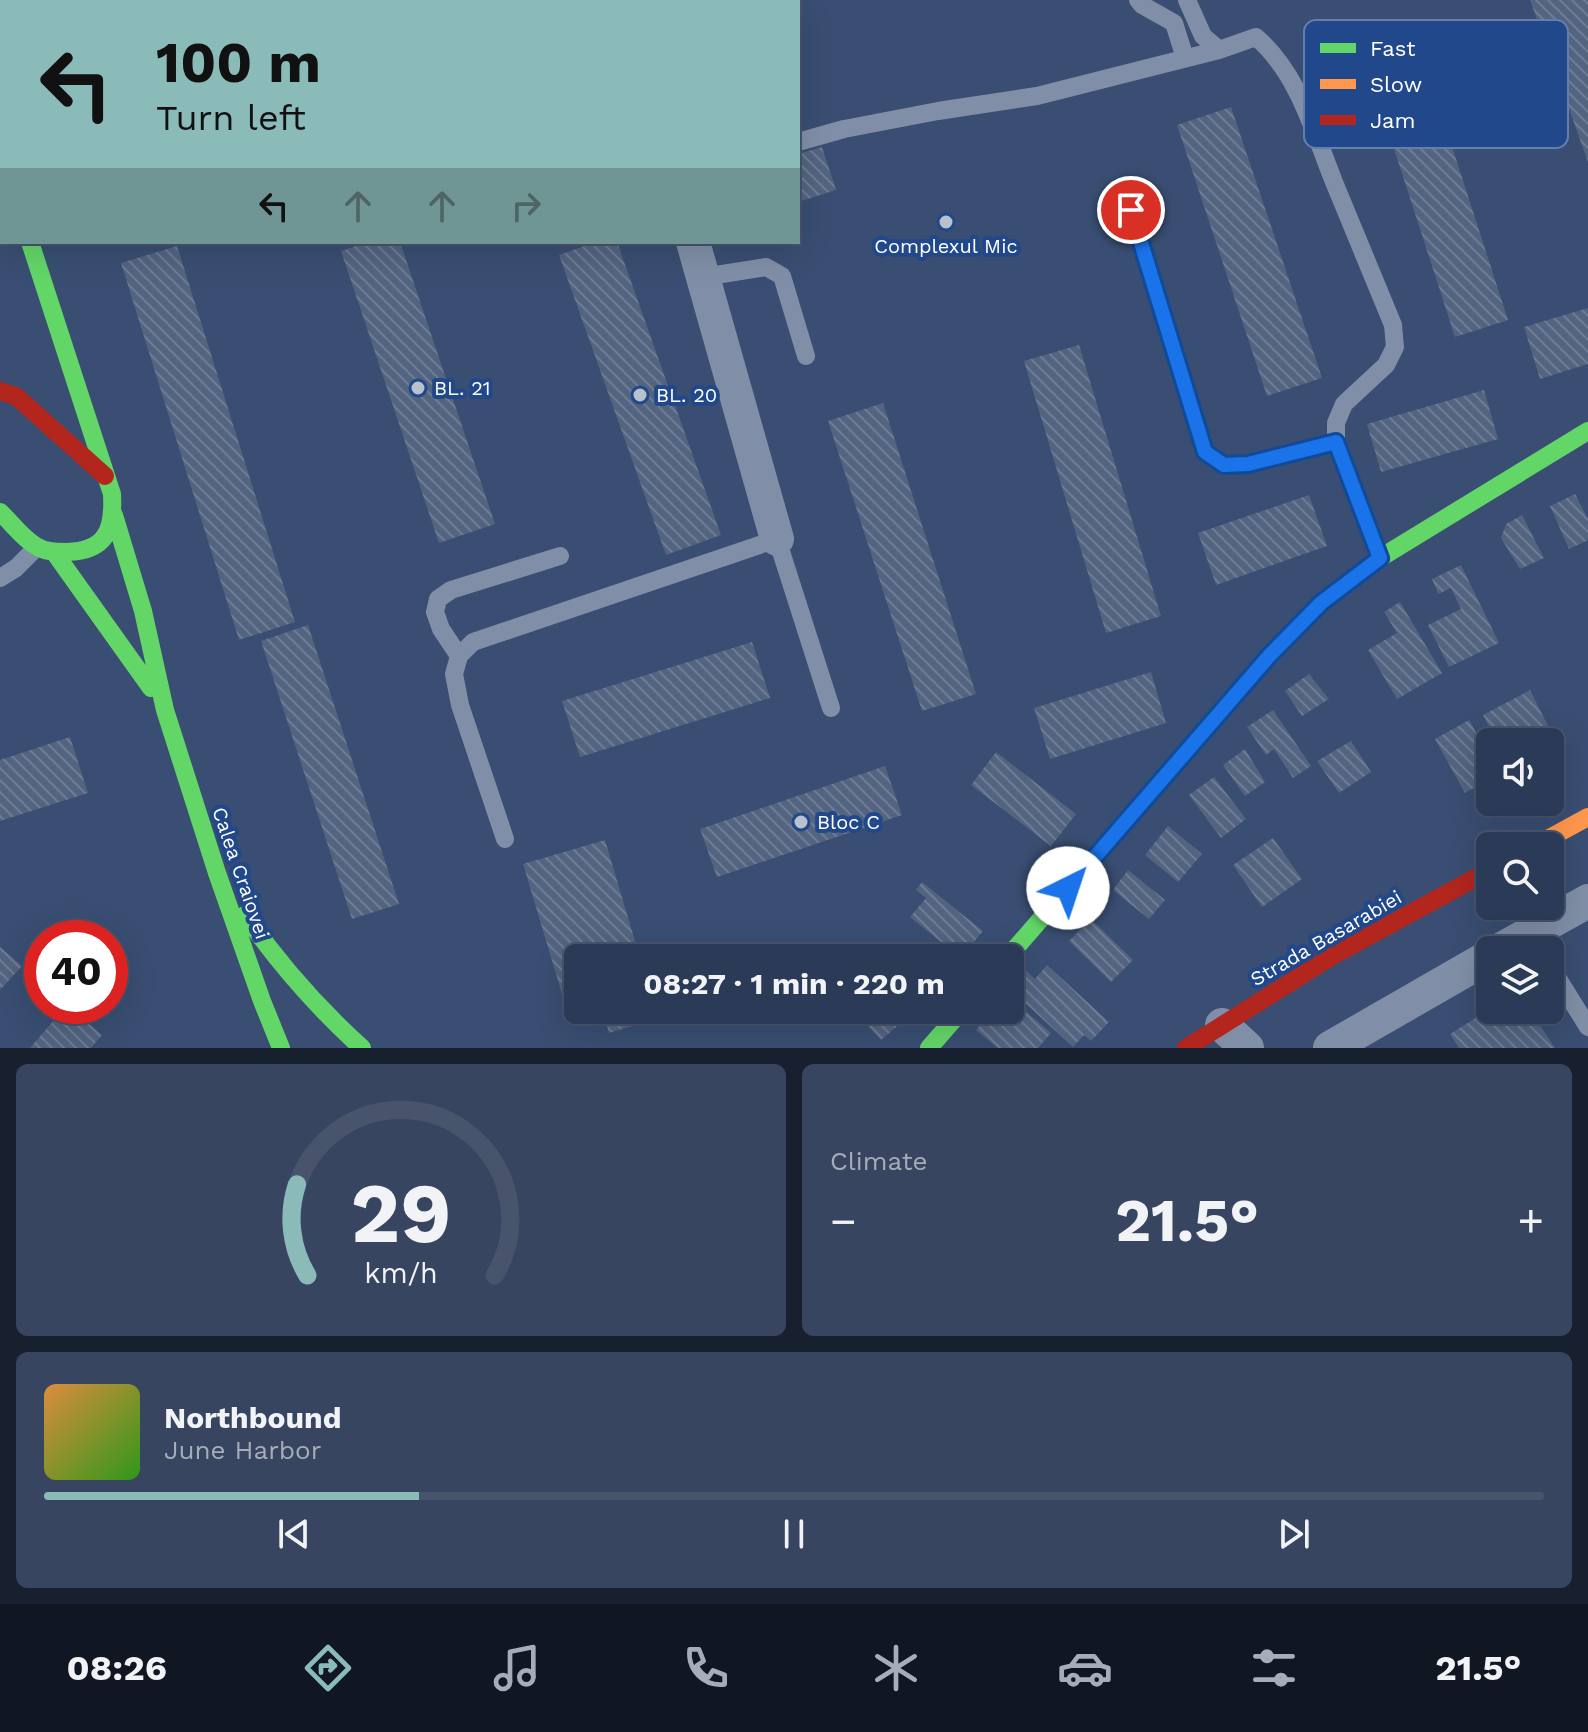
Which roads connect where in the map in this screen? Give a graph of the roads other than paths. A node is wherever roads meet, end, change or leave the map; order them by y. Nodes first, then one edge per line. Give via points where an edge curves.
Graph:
1 (1138, 0) edge
2 (1187, 0) edge
3 (1219, 50) junction
4 (1185, 58) junction
5 (1304, 107) edge
6 (800, 141) edge
7 (1321, 148) edge
8 (1131, 210) dead end
9 (31, 244) edge
10 (694, 244) edge
11 (703, 277) junction
12 (806, 356) dead end
13 (0, 391) edge
14 (1588, 431) edge
15 (1336, 442) junction
16 (106, 477) junction
17 (0, 512) edge
18 (114, 515) junction
19 (777, 539) junction
20 (46, 549) junction
21 (560, 556) dead end
22 (1380, 558) junction
23 (0, 578) edge
24 (459, 656) junction
25 (831, 708) dead end
26 (165, 710) junction
27 (1588, 817) edge
28 (1561, 832) edge
29 (505, 839) dead end
30 (217, 873) junction
31 (1476, 878) edge
32 (1588, 901) edge
33 (1543, 936) edge
34 (1019, 944) edge
35 (1476, 964) edge
36 (1564, 988) edge
37 (950, 1024) edge
38 (1222, 1025) junction
39 (1588, 1027) edge
40 (281, 1048) edge
41 (362, 1048) edge
42 (929, 1048) edge
43 (1186, 1048) edge
44 (1247, 1048) edge
45 (1330, 1048) edge

1 - 4 lane via 1174,23
2 - 3 lane via 1203,36
3 - 4 lane
3 - 5 lane via 1256,37 1279,60
4 - 6 lane via 1037,96
7 - 15 lane via 1393,325 1395,347 1386,365 1344,404
8 - 15 lane via 1205,452 1224,465 1248,464
9 - 16 main road
10 - 11 street
11 - 12 lane via 766,267 782,276
11 - 19 street
13 - 16 main road via 16,396
14 - 22 main road
15 - 22 lane
16 - 18 main road, Calea Craiovei
17 - 20 main road, Calea Craiovei
18 - 20 main road via 103,541 93,548
18 - 26 main road, Calea Craiovei
19 - 24 lane via 473,642
19 - 25 lane
20 - 23 lane
20 - 26 main road, Calea Craiovei
21 - 24 lane via 451,590 438,599 435,612 441,629
22 - 34 main road via 1321,603 1269,656
24 - 29 lane via 454,674 460,705
26 - 30 main road, Calea Craiovei
27 - 28 main road
30 - 40 main road, Calea Craiovei
30 - 41 main road via 289,971
31 - 38 main road, Strada Basarabiei via 1334,955
32 - 33 street
35 - 45 street
36 - 39 lane
37 - 42 main road
38 - 43 main road, Strada Basarabiei
38 - 44 street

